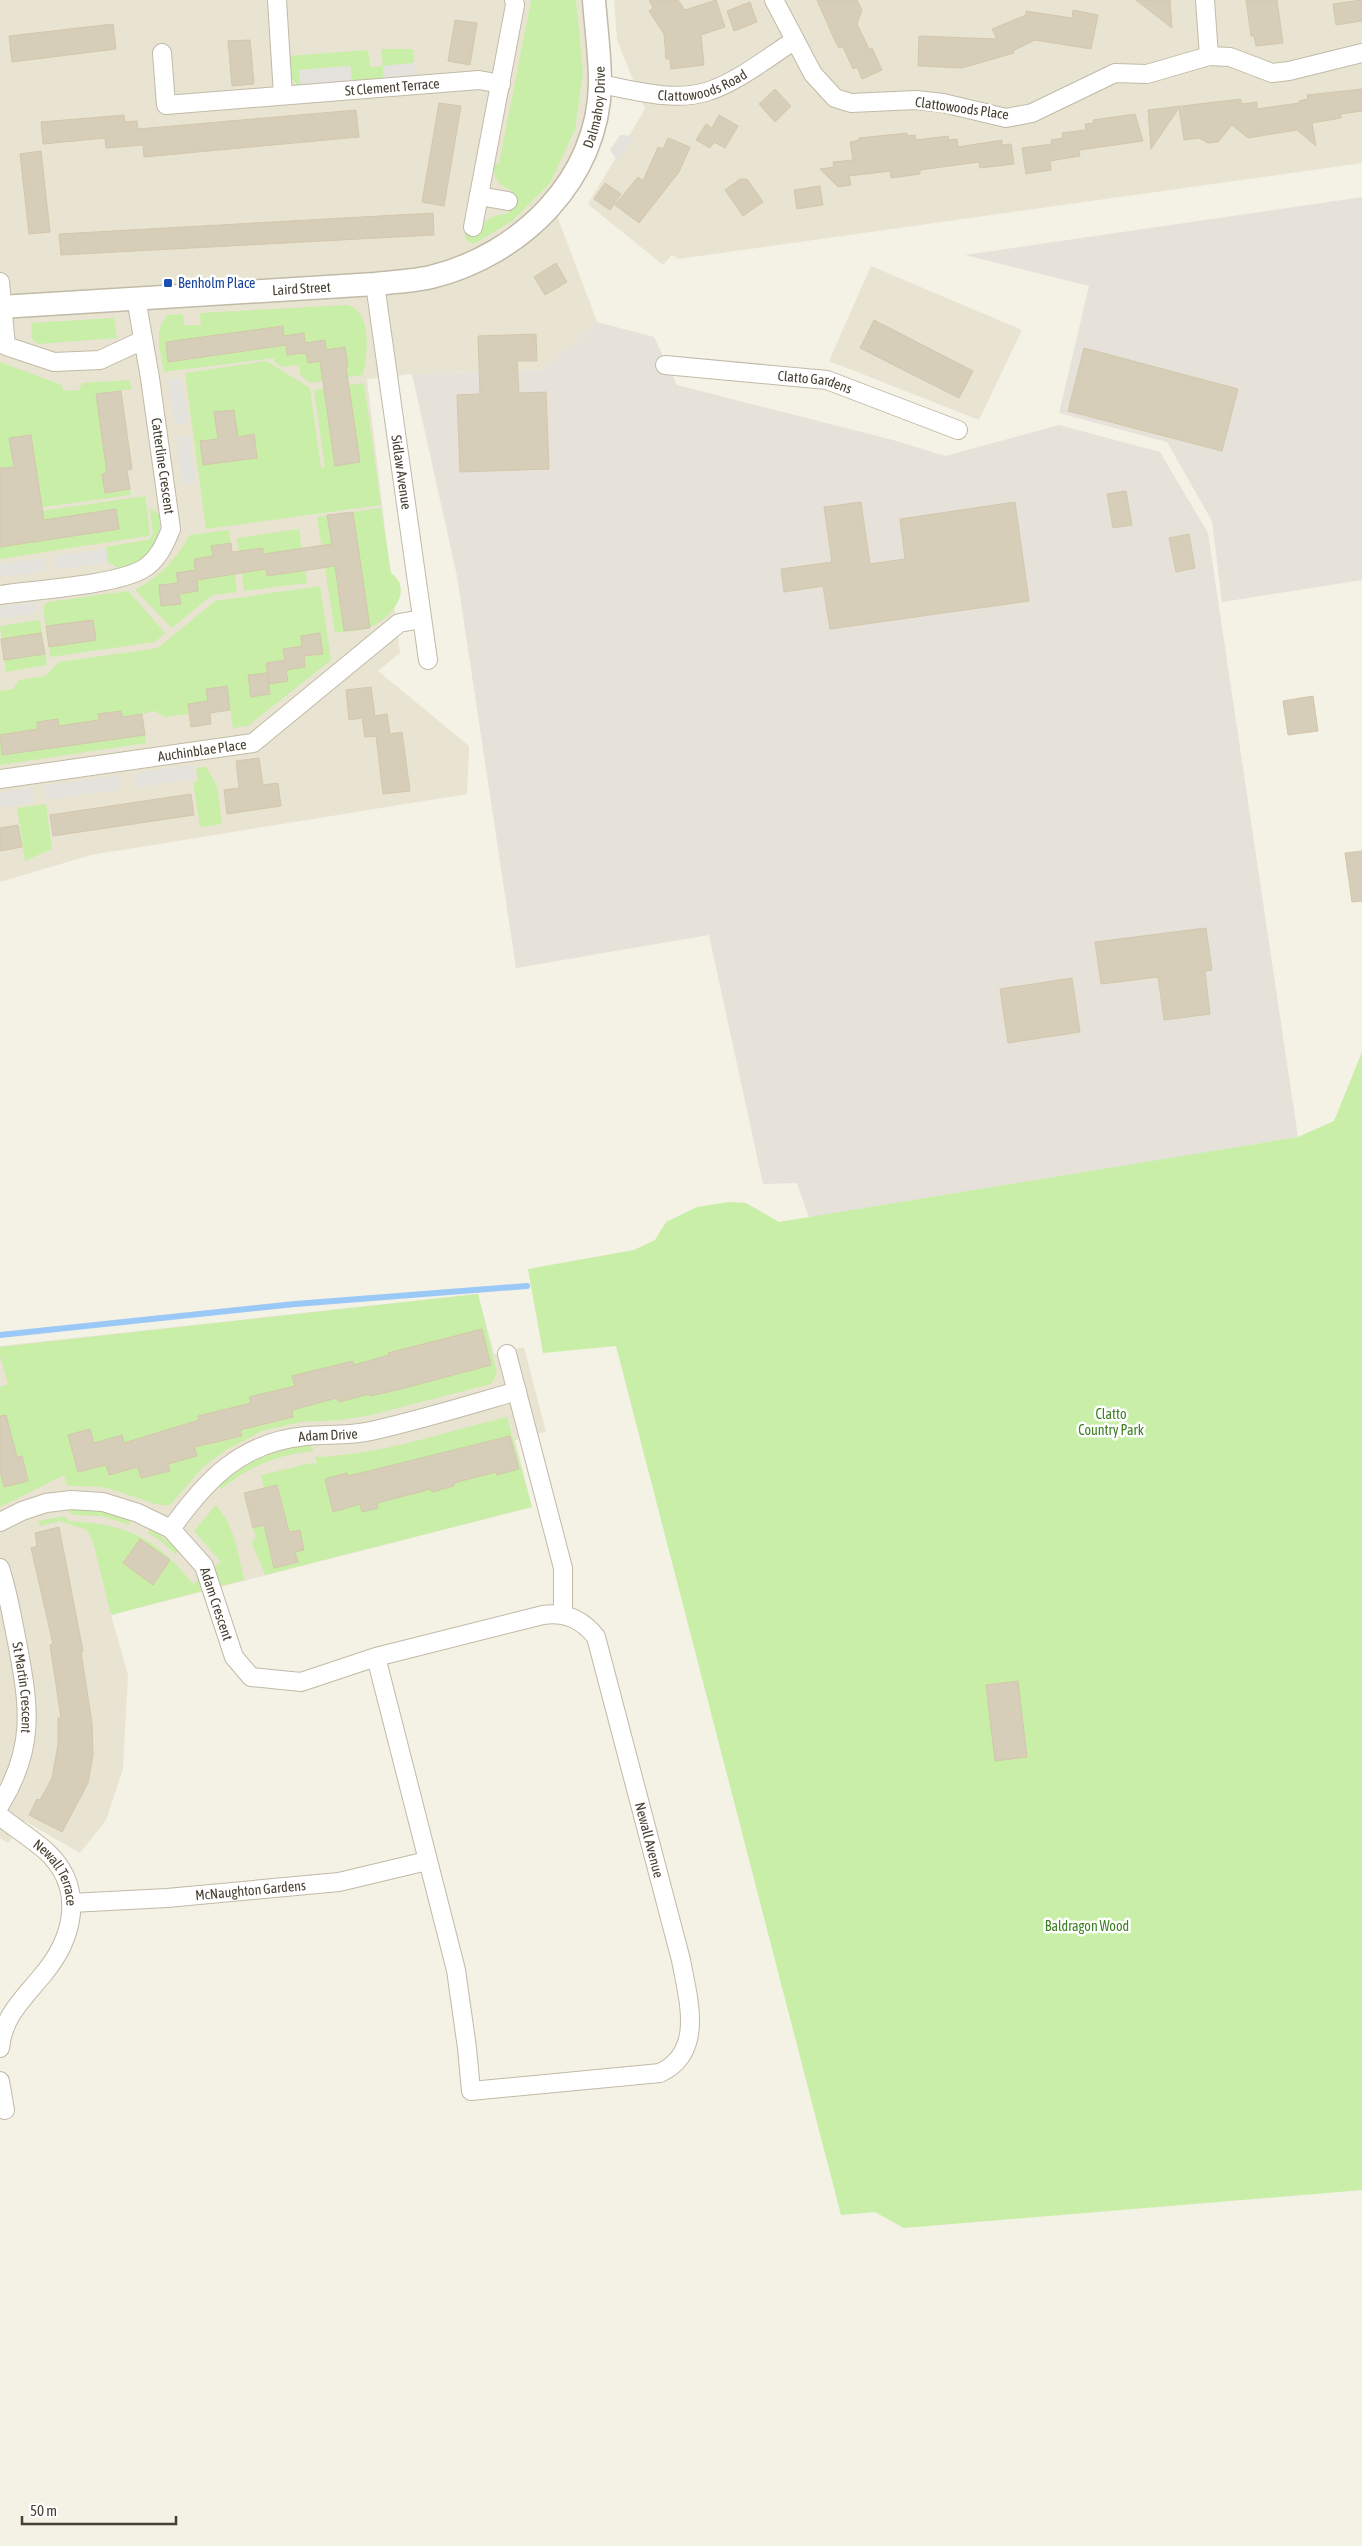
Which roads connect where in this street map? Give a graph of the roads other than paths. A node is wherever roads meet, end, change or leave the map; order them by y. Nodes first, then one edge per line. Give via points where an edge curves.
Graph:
1 (277, 0) edge
2 (514, 0) edge
3 (594, 0) edge
4 (774, 0) edge
5 (1205, 0) edge
6 (795, 40) junction
7 (162, 53) dead end
8 (1362, 53) edge
9 (1209, 56) junction
10 (501, 84) junction
11 (600, 84) junction
12 (283, 95) junction
13 (479, 196) junction
14 (508, 202) dead end
15 (553, 205) joint
16 (473, 226) dead end
17 (0, 282) edge
18 (375, 284) junction
19 (136, 298) junction
20 (1, 307) edge
21 (144, 340) junction
22 (3, 344) edge
23 (665, 365) dead end
24 (958, 430) dead end
25 (0, 595) edge
26 (422, 619) junction
27 (428, 660) dead end
28 (0, 779) edge
29 (507, 1354) dead end
30 (517, 1391) junction
31 (0, 1522) edge
32 (171, 1530) junction
33 (0, 1568) edge
34 (563, 1615) junction
35 (376, 1657) junction
36 (0, 1804) edge
37 (0, 1816) edge
38 (427, 1861) junction
39 (71, 1903) junction
40 (0, 2048) edge
41 (0, 2081) edge
42 (5, 2110) dead end

1 - 12 street
2 - 10 street via 516,5
3 - 11 street, Dalmahoy Drive
4 - 6 street, Clattowoods Place
5 - 9 street
6 - 9 street, Clattowoods Place via 813,74 835,98 851,103 916,100 944,103 1006,118 1032,113 1115,73 1147,74
6 - 11 street, Clattowoods Road via 728,83 705,92 673,95
7 - 12 street, St Clement Terrace via 166,105
8 - 9 street via 1272,73 1230,57
10 - 12 street, St Clement Terrace via 479,80
10 - 13 street
11 - 15 street, Dalmahoy Drive via 593,131 578,168
13 - 14 street
13 - 16 street
15 - 18 street, Laird Street via 511,242 465,266 430,277
17 - 20 street
18 - 19 street, Laird Street
18 - 26 street, Sidlaw Avenue
19 - 20 street, Laird Street
19 - 21 street, Catterline Crescent
20 - 22 street
21 - 22 street via 100,360 54,362
21 - 25 street, Catterline Crescent via 172,529 162,552 143,569 119,578
23 - 24 street, Clatto Gardens via 826,380
26 - 27 street, Sidlaw Avenue
26 - 28 street, Auchinblae Place via 399,623 254,743
29 - 30 street
30 - 32 street, Adam Drive via 370,1431 306,1436 253,1450 226,1466 206,1484
30 - 34 street via 563,1568
31 - 32 street, Adam Crescent via 46,1502 71,1500 103,1502 138,1513
32 - 35 street, Adam Crescent via 204,1566 234,1657 251,1677 302,1682
33 - 36 street, St Martin Crescent via 27,1698 28,1718 22,1759
34 - 35 street, Adam Crescent via 543,1615
34 - 38 street, Newall Avenue via 582,1623 596,1637 687,1993 690,2037 680,2059 660,2073 471,2091 456,1970
35 - 38 street
37 - 39 street, Newall Terrace via 55,1861 66,1882
38 - 39 street, McNaughton Gardens via 339,1882
39 - 40 street, Newall Terrace via 70,1926 63,1947 16,2004 8,2017
41 - 42 street

